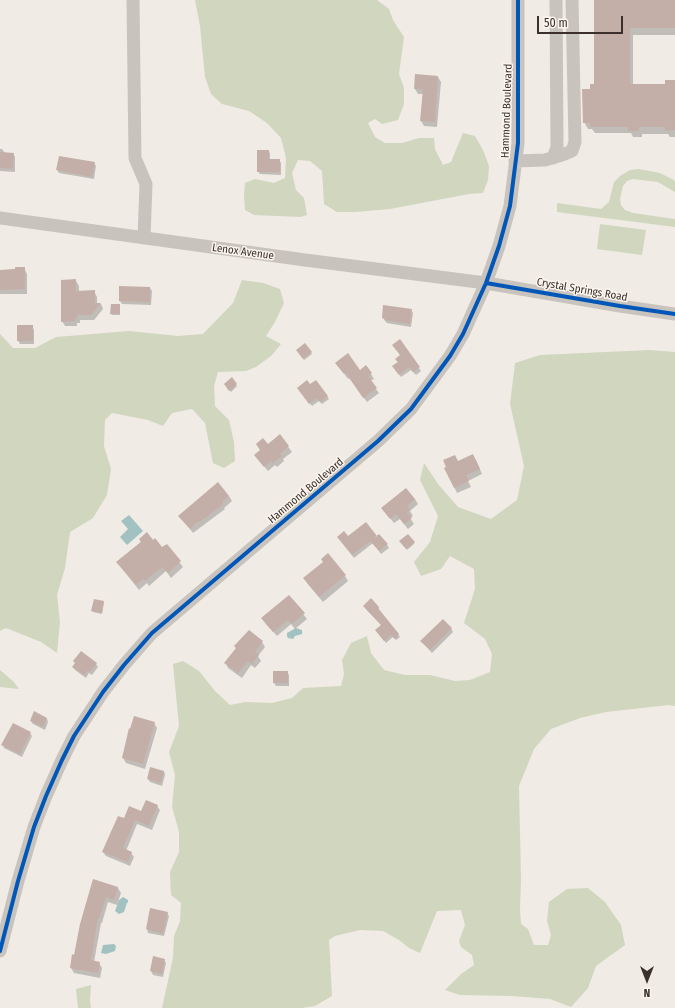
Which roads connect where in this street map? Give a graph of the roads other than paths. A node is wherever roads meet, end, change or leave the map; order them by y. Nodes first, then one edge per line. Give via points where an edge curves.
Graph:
1 (134, 0) edge
2 (518, 0) edge
3 (556, 0) edge
4 (572, 0) edge
5 (552, 158) junction
6 (515, 161) junction
7 (0, 218) edge
8 (144, 238) junction
9 (486, 283) junction
10 (675, 314) edge
11 (0, 951) edge

1 - 8 street via 135,158 146,184
2 - 6 street, Hammond Boulevard via 518,143
3 - 5 street via 557,147
4 - 5 street via 575,142 572,151
5 - 6 street
6 - 9 street, Hammond Boulevard via 510,206
7 - 8 street, Lenox Avenue
8 - 9 street, Lenox Avenue
9 - 10 street, Crystal Springs Road
9 - 11 street, Hammond Boulevard via 450,356 411,409 378,441 152,633 103,692 74,736 46,796 34,827

